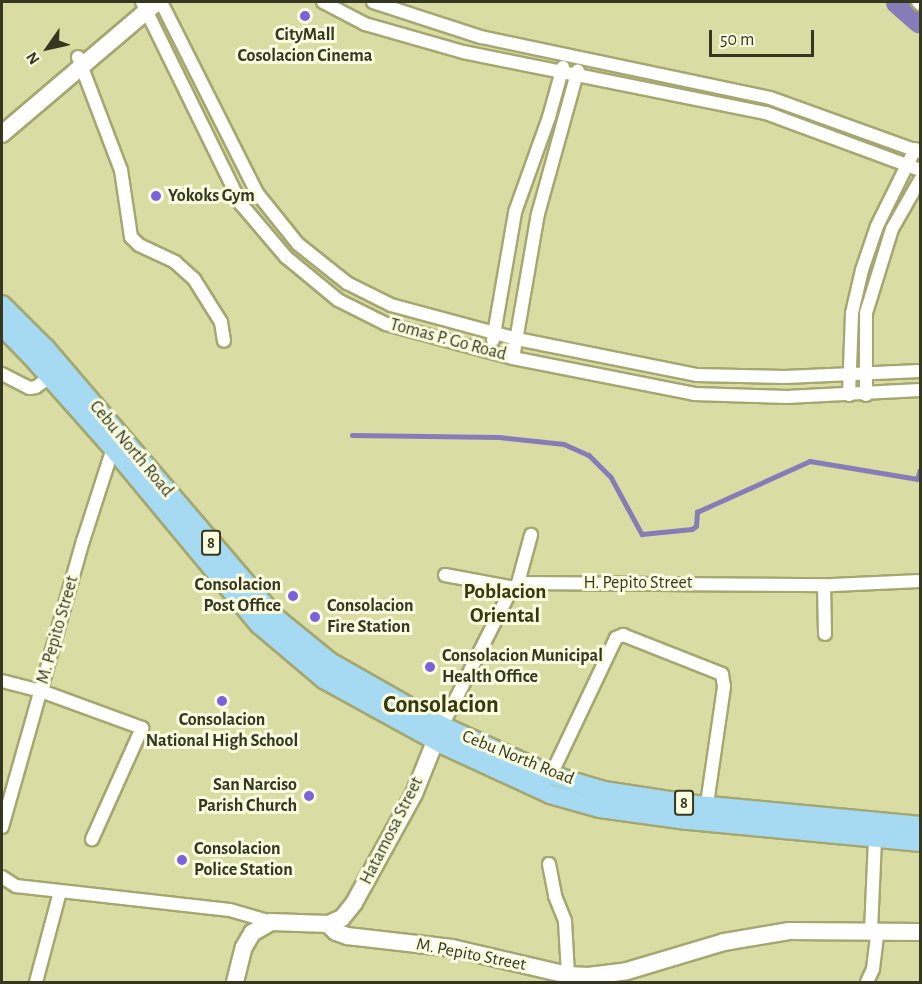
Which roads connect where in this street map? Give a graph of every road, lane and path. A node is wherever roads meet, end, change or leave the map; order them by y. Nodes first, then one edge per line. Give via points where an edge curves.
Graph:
1 (323, 2) edge
2 (374, 2) edge
3 (150, 4) edge
4 (566, 57) junction
5 (579, 59) junction
6 (80, 61) junction
7 (561, 72) junction
8 (577, 76) junction
9 (2, 121) edge
10 (2, 134) edge
11 (918, 151) edge
12 (908, 165) junction
13 (921, 170) edge
14 (921, 180) edge
15 (2, 305) edge
16 (2, 326) edge
17 (494, 333) junction
18 (517, 339) junction
19 (224, 341) dead end
20 (491, 352) junction
21 (513, 358) junction
22 (921, 371) edge
23 (2, 374) edge
24 (848, 375) junction
25 (865, 375) junction
26 (50, 377) junction
27 (921, 390) edge
28 (866, 394) junction
29 (849, 395) junction
30 (116, 441) junction
31 (531, 535) dead end
32 (445, 575) dead end
33 (921, 581) edge
34 (824, 585) junction
35 (517, 586) junction
36 (825, 634) dead end
37 (2, 681) edge
38 (41, 691) junction
39 (438, 733) junction
40 (551, 775) junction
41 (695, 809) junction
42 (921, 826) edge
43 (2, 827) edge
44 (93, 839) dead end
45 (875, 839) junction
46 (921, 842) edge
47 (549, 864) dead end
48 (2, 879) edge
49 (60, 892) junction
50 (271, 922) junction
51 (328, 924) junction
52 (874, 931) junction
53 (921, 932) edge
54 (568, 975) junction
55 (36, 982) edge
56 (235, 982) edge
57 (867, 982) edge

1 - 7 street via 365,24 463,52
2 - 4 street via 481,37
3 - 6 street
3 - 17 street, Tomas P. Go Road via 256,193 298,244 347,283 391,305
3 - 20 street, Tomas P. Go Road via 242,204 286,257 338,300 386,324
4 - 5 street
4 - 7 street
5 - 8 street
5 - 11 street via 770,98
6 - 9 street
6 - 10 street
6 - 19 street via 121,170 131,237 139,245 175,261 194,279 221,322
7 - 8 street
7 - 17 street via 515,212
8 - 12 street via 766,113
8 - 18 street via 538,214
11 - 12 street
12 - 13 street
12 - 24 street via 877,226 861,270 852,313
14 - 25 street via 892,229 877,272 866,313
15 - 30 main road, Cebu North Road / 8 via 46,349
16 - 26 main road, Cebu North Road / 8
17 - 18 street, Tomas P. Go Road
17 - 20 street
18 - 21 street
18 - 24 street, Tomas P. Go Road via 697,375
20 - 21 street, Tomas P. Go Road
21 - 29 street, Tomas P. Go Road via 694,394
22 - 25 street, Tomas P. Go Road
23 - 26 street via 30,388
24 - 25 street, Tomas P. Go Road
24 - 29 street
25 - 28 street
26 - 30 main road, Cebu North Road / 8
27 - 28 street, Tomas P. Go Road
28 - 29 street, Tomas P. Go Road
30 - 38 street, M. Pepito Street
30 - 39 main road, Cebu North Road / 8 via 277,619 330,662
31 - 35 street
32 - 35 street, H. Pepito Street
33 - 34 street, H. Pepito Street
34 - 35 street, H. Pepito Street
34 - 36 street
35 - 39 street
37 - 38 street
38 - 43 street, M. Pepito Street
38 - 44 street via 141,728
39 - 40 main road, Cebu North Road / 8
39 - 41 main road, Cebu North Road / 8 via 550,794 600,808
39 - 51 street, Hatamosa Street via 414,794 354,903 342,918
40 - 41 main road, Cebu North Road / 8 via 604,791
40 - 41 street via 616,638 622,634 722,674 724,687
41 - 42 main road, Cebu North Road / 8
41 - 45 main road, Cebu North Road / 8
45 - 46 main road, Cebu North Road / 8
45 - 52 street
47 - 54 street via 565,921
48 - 49 street, M. Pepito Street via 16,886
49 - 50 street, M. Pepito Street via 230,910
49 - 55 street
50 - 51 street, M. Pepito Street
50 - 56 street via 252,933
51 - 54 street, M. Pepito Street via 347,936 452,948
52 - 53 street, M. Pepito Street
52 - 54 street, M. Pepito Street via 789,931 724,942 627,971
52 - 57 street via 873,969

